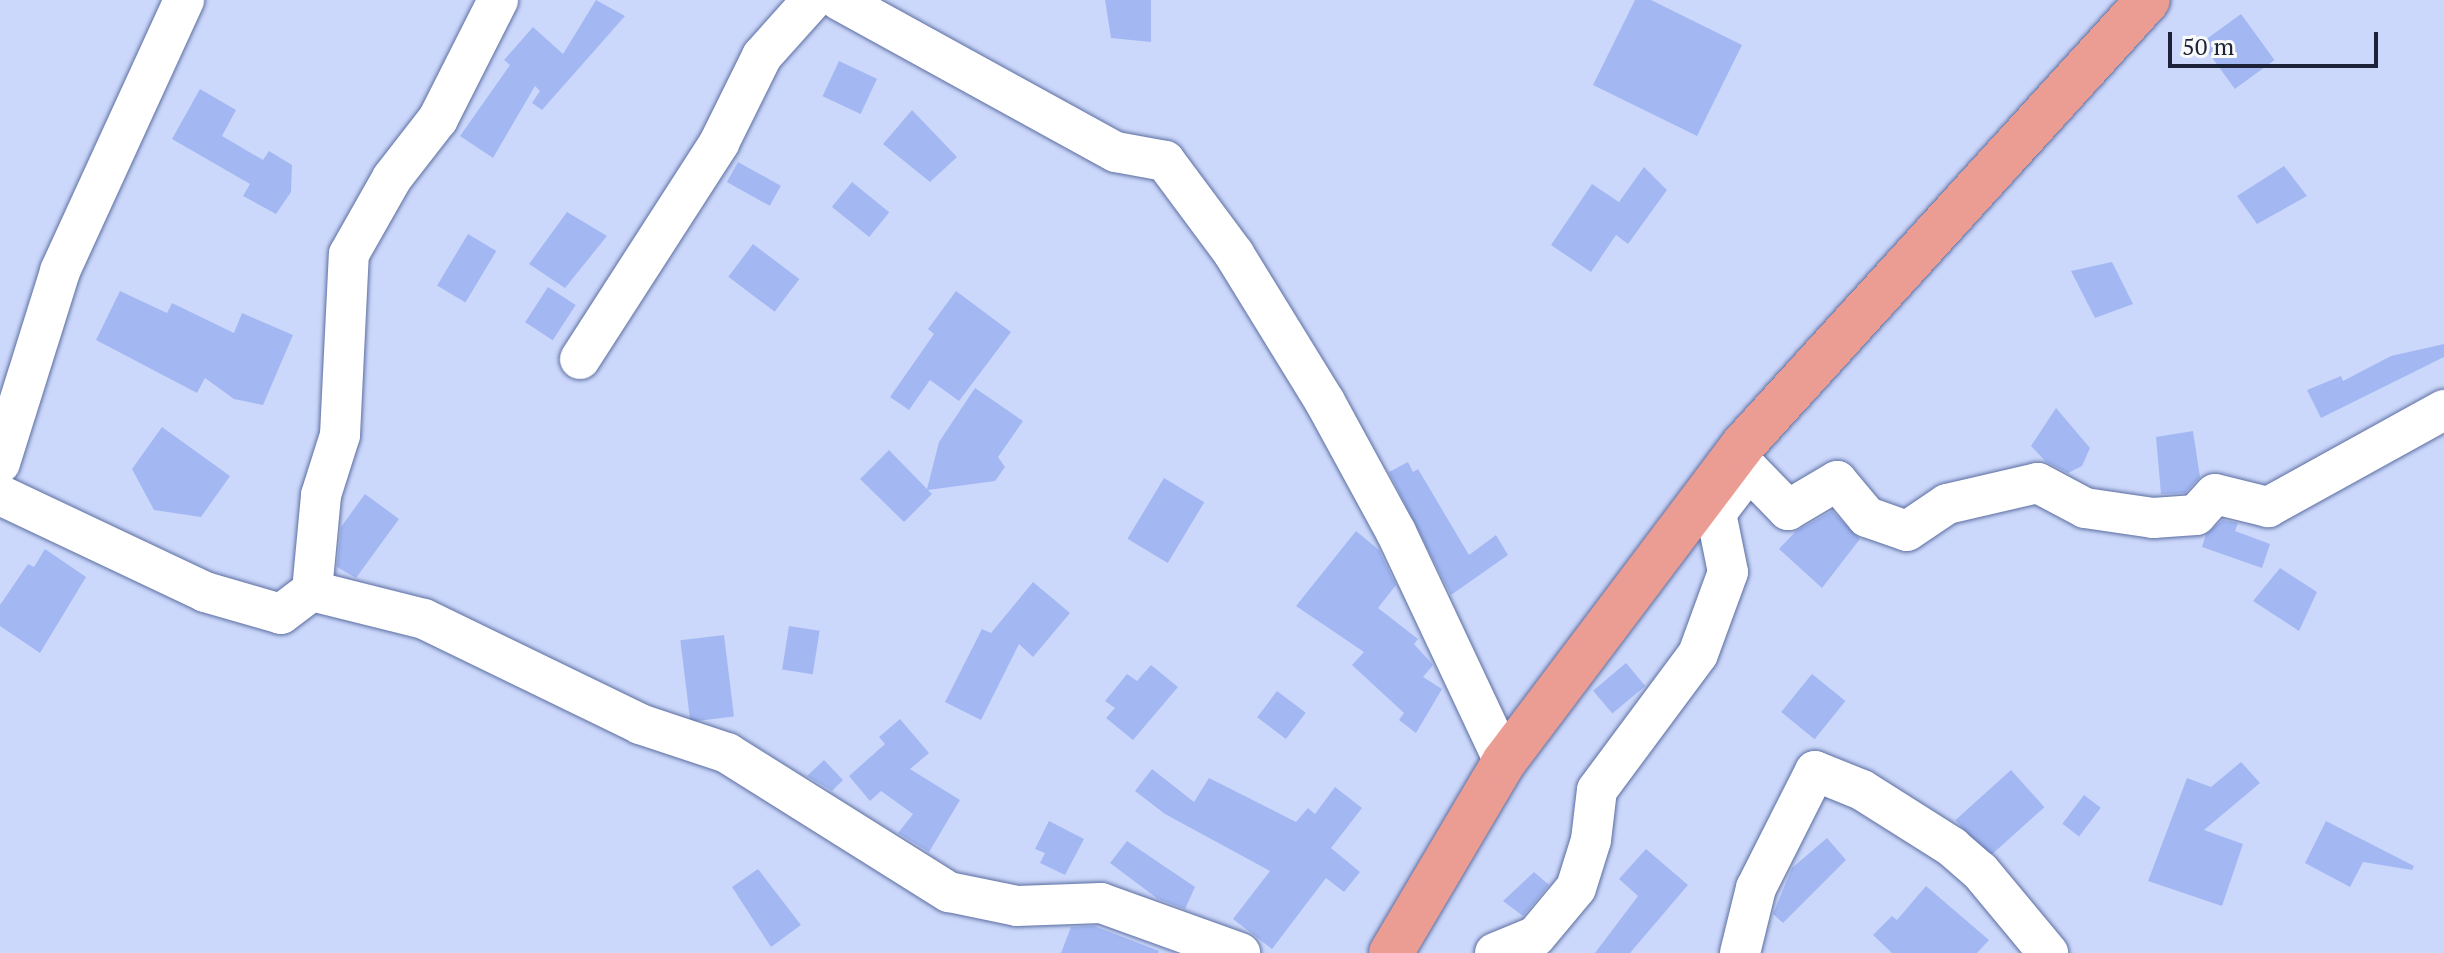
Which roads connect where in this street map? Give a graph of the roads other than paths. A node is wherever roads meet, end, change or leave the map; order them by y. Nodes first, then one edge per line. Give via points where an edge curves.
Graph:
1 (184, 0) edge
2 (498, 0) edge
3 (812, 0) edge
4 (839, 0) edge
5 (2148, 0) edge
6 (580, 359) dead end
7 (2444, 410) edge
8 (0, 463) edge
9 (0, 495) edge
10 (312, 591) junction
11 (1504, 762) junction
12 (1240, 953) edge
13 (1391, 953) edge
14 (1495, 953) edge
15 (1740, 953) edge
16 (2048, 953) edge

1 - 8 street via 60,271
2 - 10 street via 438,119 392,178 349,254 340,435 321,495
3 - 6 street via 762,56 719,143
4 - 11 street via 1116,152 1165,161 1234,254 1325,402 1396,532
5 - 11 main road via 1742,446
7 - 14 street via 2268,507 2215,494 2196,515 2153,518 2085,508 2038,483 1947,504 1907,531 1867,517 1837,481 1788,510 1749,470 1716,513 1728,572 1698,654 1597,790 1591,840 1576,888 1536,936
9 - 10 street via 205,592 281,614
10 - 12 street via 424,619 640,724 727,753 949,892 1017,906 1101,903
11 - 13 main road
15 - 16 street via 1756,888 1815,771 1862,790 1952,847 1980,871

